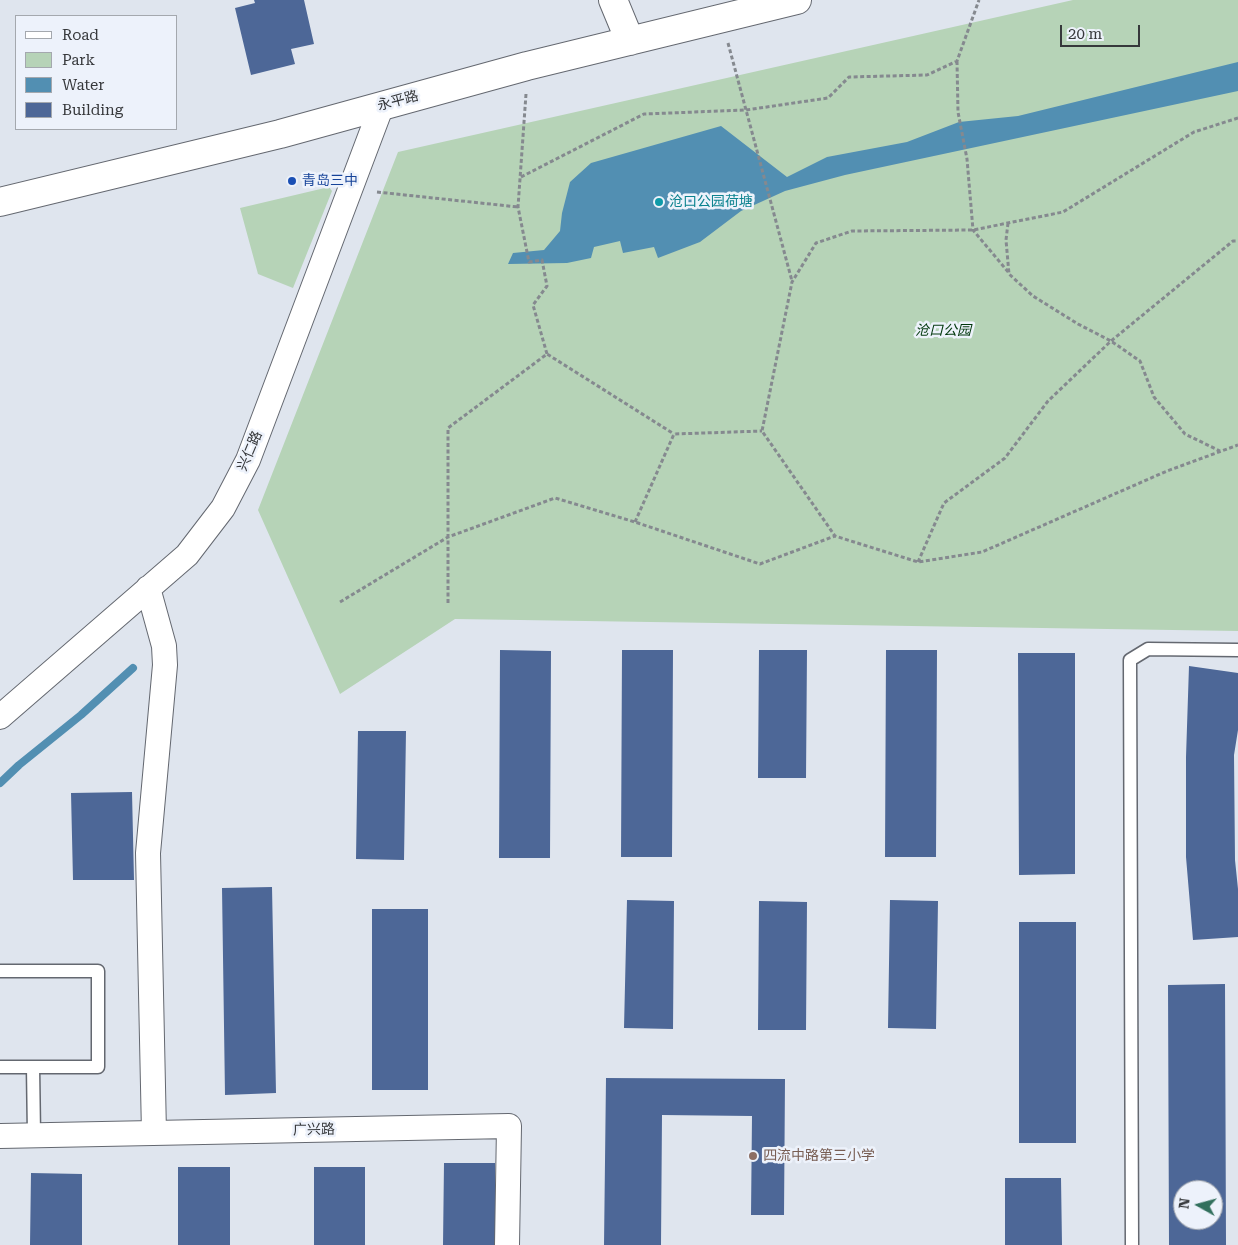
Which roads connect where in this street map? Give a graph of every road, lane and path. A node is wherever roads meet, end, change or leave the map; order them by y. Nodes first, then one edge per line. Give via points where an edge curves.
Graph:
1 (613, 0) edge
2 (797, 0) edge
3 (979, 0) edge
4 (722, 19) junction
5 (630, 41) junction
6 (958, 61) junction
7 (528, 66) junction
8 (382, 105) junction
9 (746, 110) junction
10 (1238, 118) edge
11 (521, 177) junction
12 (352, 189) junction
13 (0, 202) edge
14 (518, 207) junction
15 (1008, 223) junction
16 (973, 230) junction
17 (1238, 241) edge
18 (1009, 274) junction
19 (792, 282) junction
20 (1110, 341) junction
21 (547, 354) junction
22 (762, 430) junction
23 (674, 434) junction
24 (1238, 445) edge
25 (1221, 452) junction
26 (635, 522) junction
27 (835, 536) junction
28 (448, 537) junction
29 (918, 562) junction
30 (148, 588) junction
31 (340, 602) dead end
32 (448, 603) dead end
33 (1238, 650) edge
34 (0, 718) edge
35 (0, 972) edge
36 (0, 1067) edge
37 (33, 1067) junction
38 (154, 1133) junction
39 (34, 1135) junction
40 (0, 1136) edge
41 (507, 1245) edge
42 (1132, 1245) edge

1 - 5 main road
2 - 4 main road, 永平路
3 - 6 path
4 - 5 main road, 永平路
4 - 9 path
5 - 7 main road, 永平路
6 - 9 path via 927,75 849,77 828,98
6 - 16 path via 958,112 967,159
7 - 8 main road, 永平路
7 - 11 path
8 - 12 street, 兴仁路
8 - 13 main road, 永平路 via 280,134
9 - 11 path via 644,114
9 - 19 path
10 - 15 path via 1194,132 1063,212
11 - 14 path
12 - 14 path
12 - 30 street, 兴仁路 via 248,460 232,492 187,555
14 - 21 path via 529,262 542,260 547,286 533,305
15 - 16 path
15 - 18 path
16 - 18 path
16 - 19 path via 852,231 816,243
17 - 20 path via 1233,241
18 - 20 path via 1033,296
19 - 22 path
20 - 25 path via 1140,361 1154,397 1185,434
20 - 29 path via 1048,401 1004,458 944,503
21 - 23 path
21 - 28 path via 448,428
22 - 23 path
22 - 27 path
23 - 26 path
24 - 25 path
25 - 29 path via 1167,471 982,552
26 - 27 path via 760,564
26 - 28 path via 555,498
27 - 29 path
28 - 31 path
28 - 32 path
30 - 34 street, 兴仁路
30 - 38 street via 164,646 165,665 148,853
33 - 42 lane via 1148,649 1130,660
35 - 37 lane via 98,971 98,1067
36 - 37 lane
37 - 39 lane
38 - 39 street, 广兴路
38 - 41 street, 广兴路 via 509,1126
39 - 40 street, 广兴路

